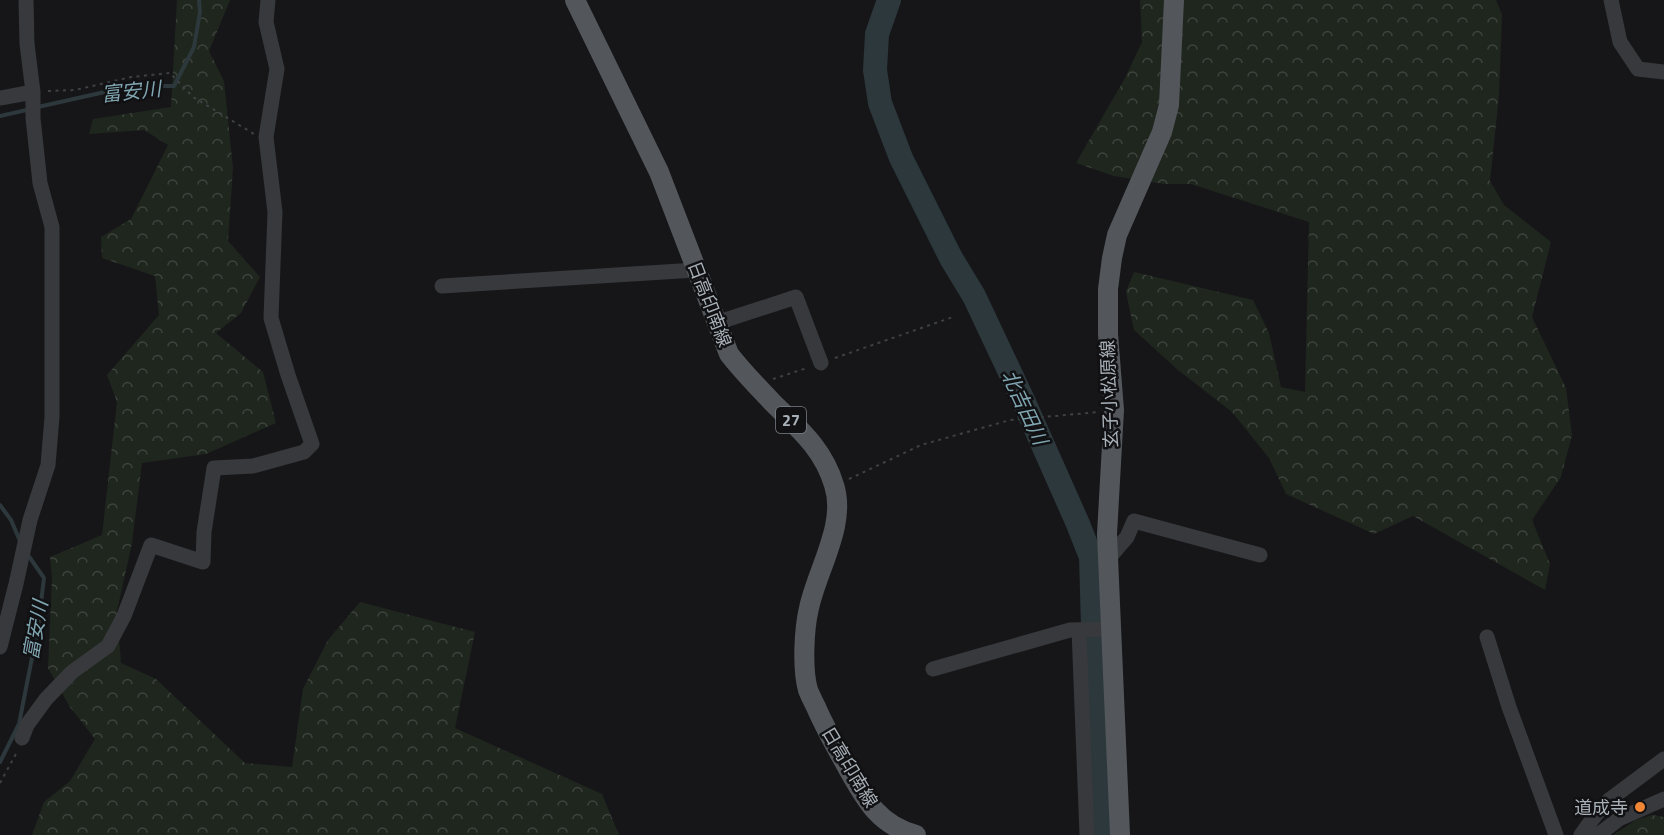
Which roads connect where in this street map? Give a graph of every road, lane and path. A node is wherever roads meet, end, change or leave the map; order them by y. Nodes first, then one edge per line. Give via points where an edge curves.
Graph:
1 (26, 0) edge
2 (268, 0) edge
3 (575, 0) edge
4 (1174, 0) edge
5 (1611, 0) edge
6 (1664, 72) edge
7 (33, 92) junction
8 (0, 98) edge
9 (266, 136) junction
10 (696, 270) junction
11 (442, 286) dead end
12 (953, 317) dead end
13 (716, 323) junction
14 (821, 363) junction
15 (756, 385) junction
16 (1113, 410) junction
17 (835, 486) junction
18 (1260, 555) dead end
19 (1108, 559) junction
20 (5, 609) edge
21 (1111, 629) junction
22 (1079, 630) junction
23 (1487, 638) dead end
24 (0, 647) edge
25 (933, 669) dead end
26 (22, 738) joint
27 (1664, 759) edge
28 (0, 783) edge
29 (1664, 799) edge
30 (916, 835) edge
31 (1087, 835) edge
32 (1120, 835) edge
33 (1556, 835) edge
34 (1581, 835) edge
35 (1598, 835) edge

1 - 7 street
2 - 9 street via 266,22 277,69
3 - 10 main road, 日高印南線 / 27 via 659,172
4 - 16 main road, 玄子小松原線 via 1169,105 1162,132 1117,235 1112,258 1108,334
5 - 6 street via 1620,42 1638,69
7 - 8 street
7 - 9 path via 75,90 170,73 193,97 250,132
7 - 20 street via 40,183 52,226 52,417 48,465 30,520 16,584
9 - 26 street via 275,212 271,318 312,444 304,452 253,466 214,468 202,562 151,545 108,646 72,672 46,699
10 - 11 street
10 - 13 main road, 日高印南線 / 27
12 - 14 path
13 - 14 street via 796,297
13 - 15 main road, 日高印南線 / 27 via 729,354
14 - 15 path
15 - 17 main road, 日高印南線 / 27 via 808,437
16 - 17 path via 1010,420 921,445
16 - 19 main road, 玄子小松原線
17 - 30 main road, 日高印南線 / 27 via 834,530 807,618 804,648 808,689 865,800 884,819
18 - 19 street via 1134,521 1127,537
19 - 21 main road, 玄子小松原線
20 - 24 street
21 - 22 street
21 - 32 main road, 玄子小松原線
22 - 25 street
22 - 31 street
23 - 33 street
26 - 28 path
27 - 34 street via 1609,800
29 - 35 street via 1618,819

